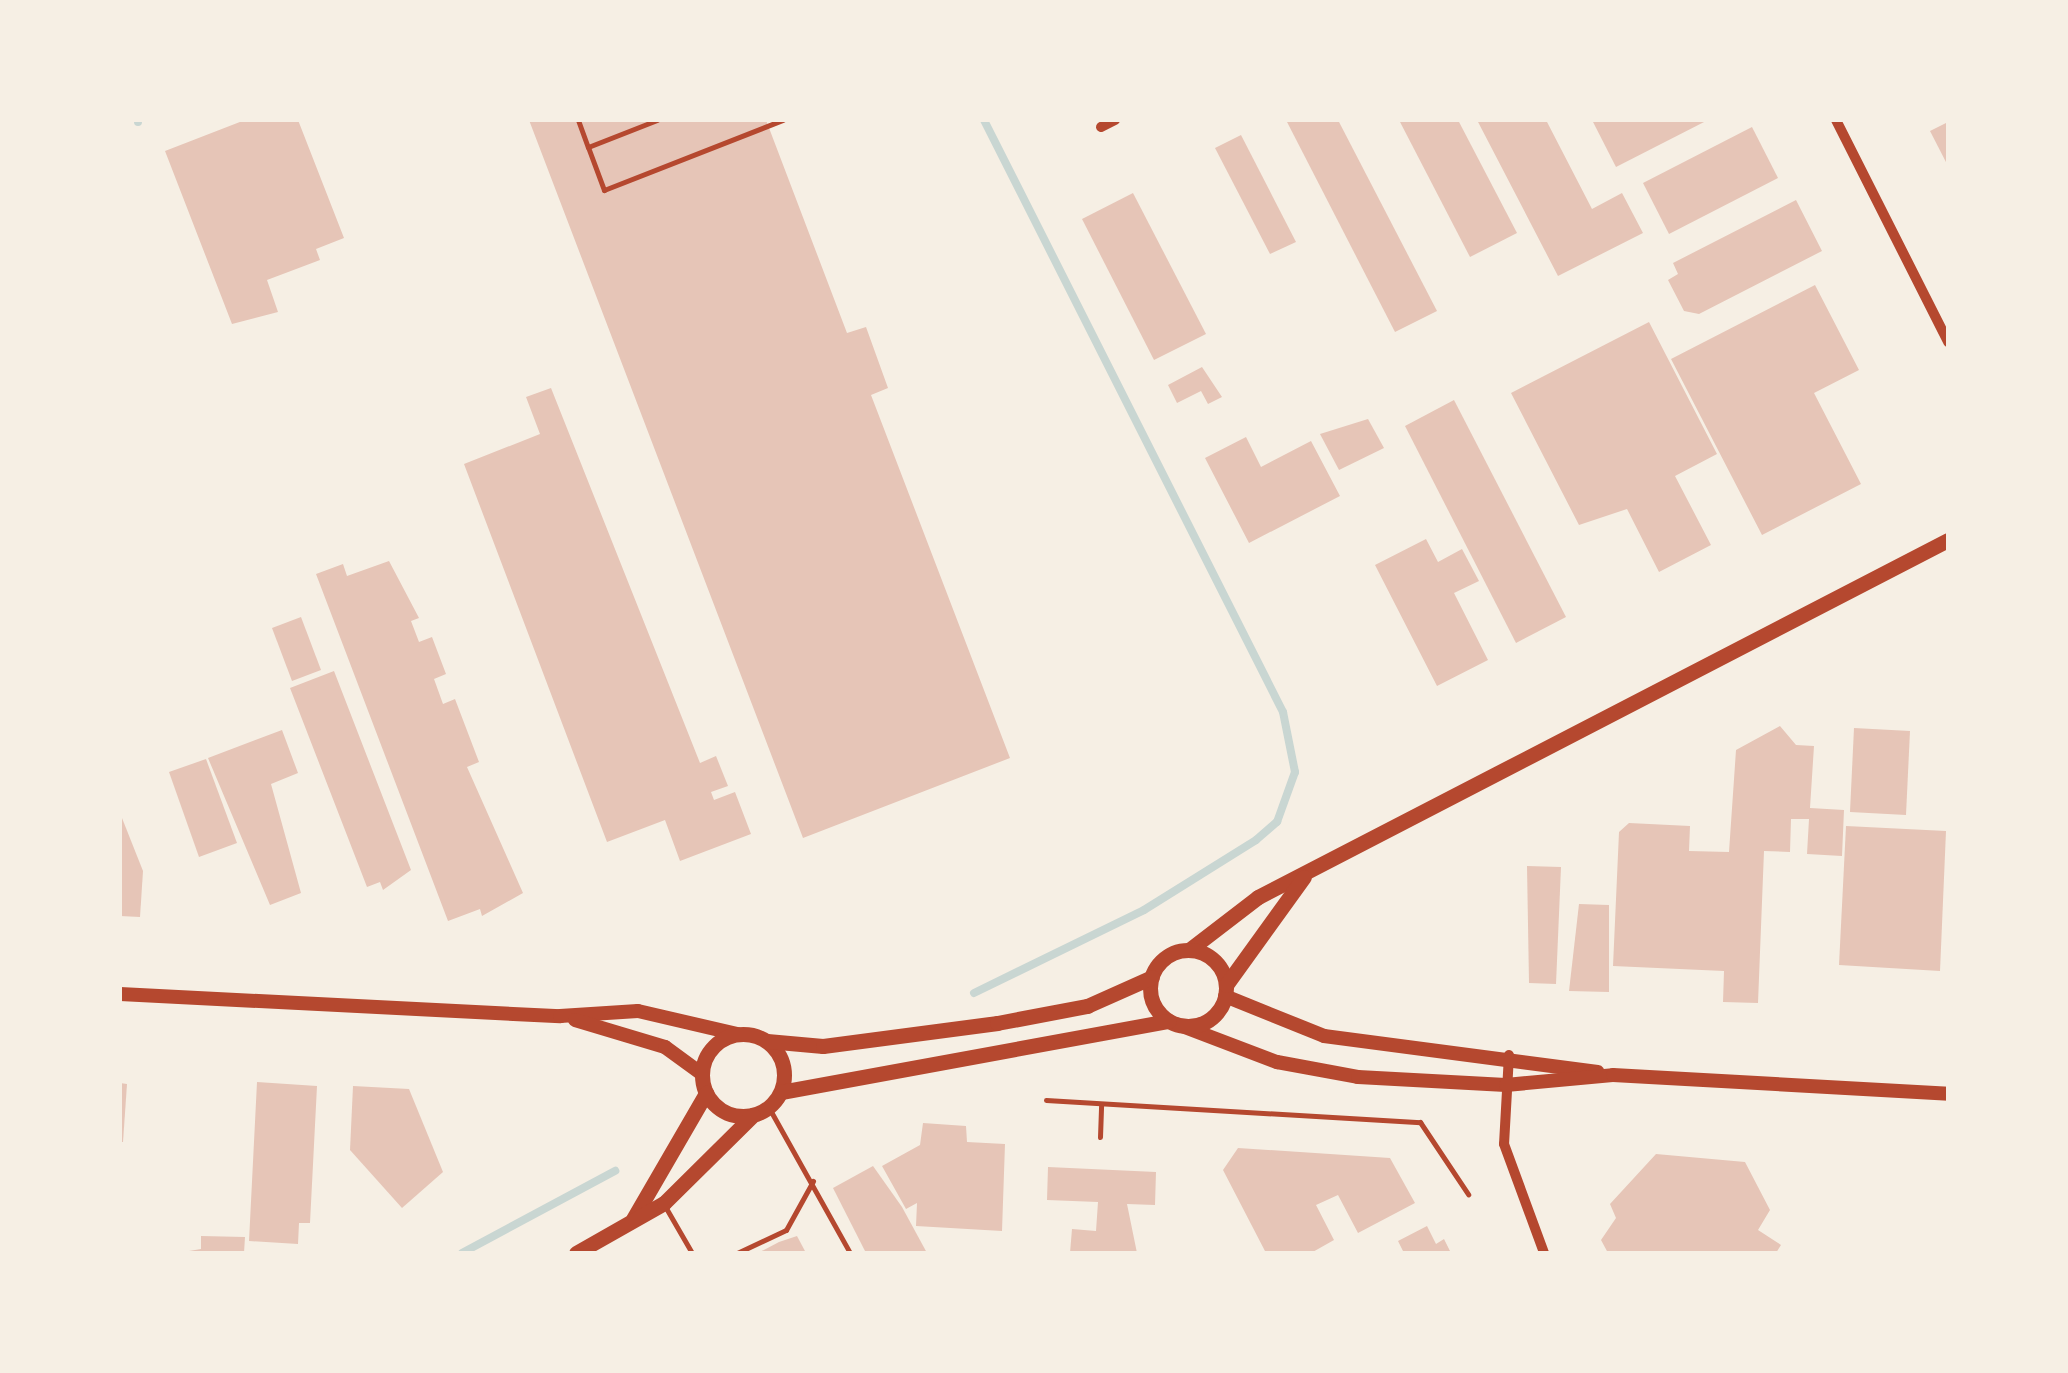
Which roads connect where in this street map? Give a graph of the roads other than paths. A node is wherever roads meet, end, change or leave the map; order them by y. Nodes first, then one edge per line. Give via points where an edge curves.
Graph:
1 (578, 120) edge
2 (658, 120) edge
3 (752, 120) edge
4 (783, 120) edge
5 (1115, 120) edge
6 (1836, 120) edge
7 (1101, 127) dead end
8 (756, 131) junction
9 (588, 147) junction
10 (1948, 342) edge
11 (1948, 540) edge
12 (1309, 870) junction
13 (1189, 950) junction
14 (1152, 977) junction
15 (1226, 990) junction
16 (120, 994) edge
17 (560, 1016) junction
18 (1176, 1023) junction
19 (736, 1034) junction
20 (767, 1041) junction
21 (1509, 1054) junction
22 (702, 1074) junction
23 (1613, 1075) junction
24 (1506, 1085) junction
25 (781, 1092) junction
26 (706, 1093) junction
27 (1948, 1094) edge
28 (761, 1111) junction
29 (813, 1180) junction
30 (664, 1203) junction
31 (633, 1219) junction
32 (576, 1253) edge
33 (692, 1253) edge
34 (737, 1253) edge
35 (850, 1253) edge
36 (1544, 1253) edge

1 - 9 lane
2 - 9 lane
3 - 8 lane
4 - 8 lane
5 - 7 street
6 - 10 street
8 - 9 lane via 604,190
11 - 12 main road
12 - 13 main road
12 - 15 main road
13 - 14 main road via 1168,956
13 - 15 main road via 1218,964
14 - 18 main road via 1153,1002
14 - 20 main road via 1086,1006 997,1023 822,1046
15 - 18 main road via 1214,1016
15 - 21 street via 1324,1036
16 - 17 street
17 - 19 street via 676,1014
17 - 22 street via 664,1046
18 - 24 street via 1319,1071
18 - 25 main road
19 - 20 main road
19 - 22 main road via 708,1052
20 - 25 main road via 784,1069
21 - 23 street
21 - 24 street
22 - 26 main road
23 - 24 street
23 - 27 street
24 - 36 street via 1511,1180
25 - 28 main road
26 - 28 main road via 726,1112
26 - 31 main road
28 - 29 lane
28 - 30 main road
29 - 34 lane via 786,1230
29 - 35 lane
30 - 31 main road
30 - 33 lane
31 - 32 main road

